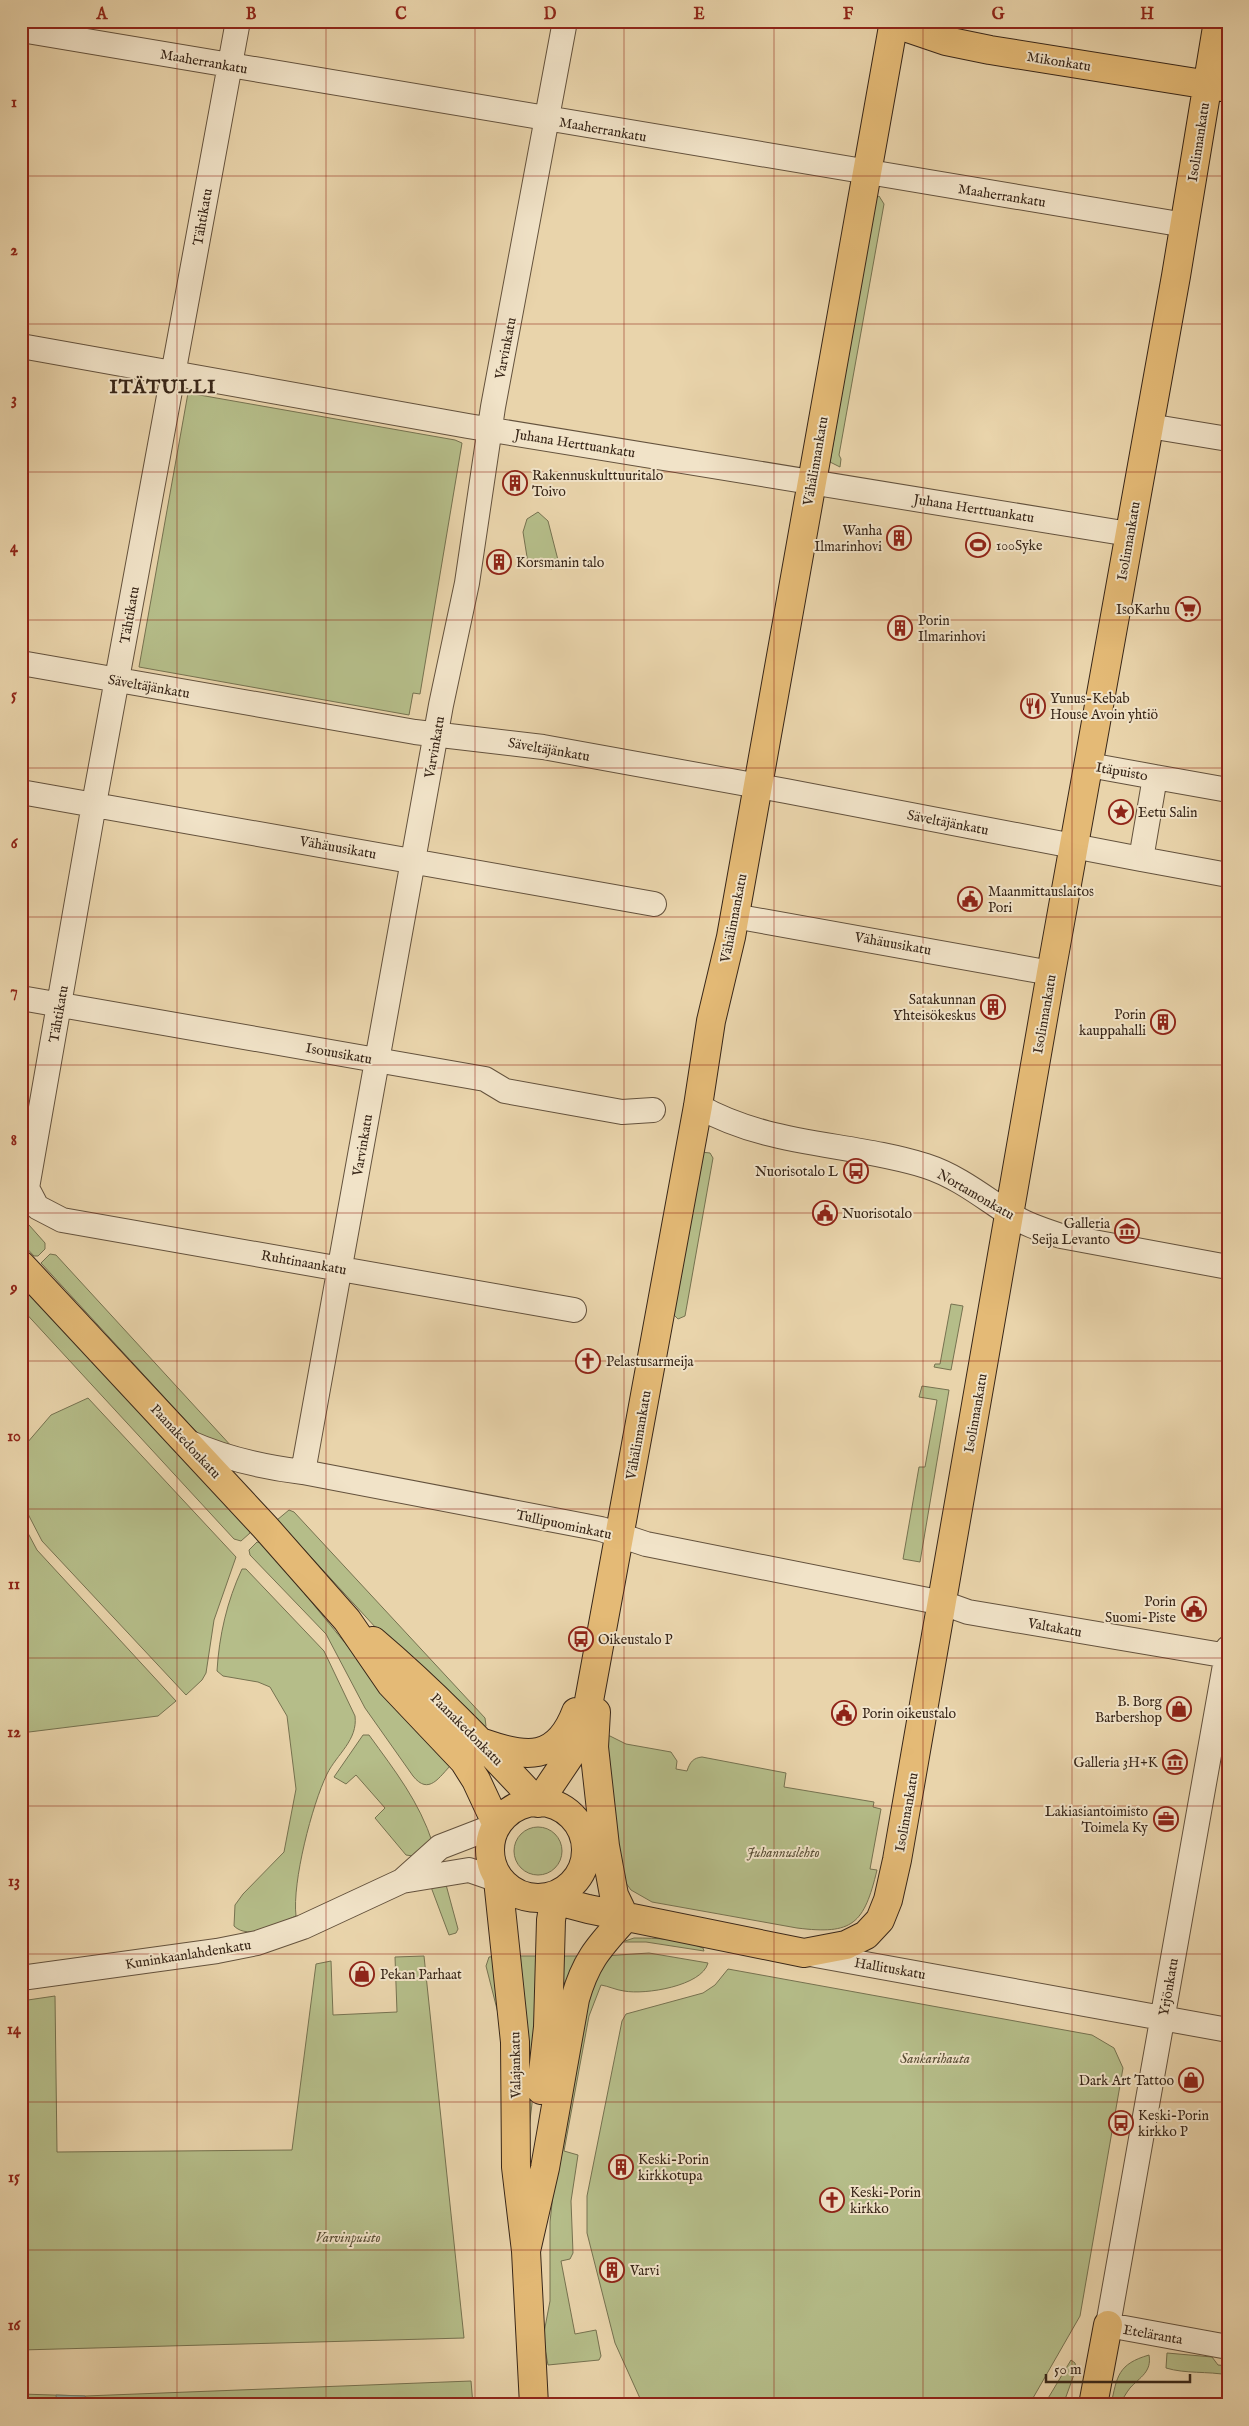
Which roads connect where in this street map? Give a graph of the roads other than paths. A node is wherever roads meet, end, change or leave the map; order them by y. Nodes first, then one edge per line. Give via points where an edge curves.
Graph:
1 (238, 21) edge
2 (565, 21) edge
3 (1218, 21) edge
4 (894, 22) edge
5 (21, 30) edge
6 (230, 65) junction
7 (1217, 87) edge
8 (547, 120) junction
9 (866, 173) junction
10 (1185, 225) junction
11 (21, 346) edge
12 (174, 374) junction
13 (1149, 426) junction
14 (490, 429) junction
15 (1228, 439) edge
16 (811, 482) junction
17 (1129, 534) junction
18 (21, 663) edge
19 (116, 680) junction
20 (436, 734) junction
21 (1089, 765) junction
22 (1155, 777) junction
23 (758, 787) junction
24 (1228, 790) edge
25 (21, 792) edge
26 (94, 804) junction
27 (1075, 846) junction
28 (1141, 859) junction
29 (414, 861) junction
30 (1228, 874) edge
31 (654, 904) dead end
32 (734, 916) junction
33 (1051, 973) junction
34 (21, 998) edge
35 (60, 1004) junction
36 (378, 1059) junction
37 (698, 1106) junction
38 (653, 1110) dead end
39 (37, 1207) joint
40 (1010, 1214) junction
41 (21, 1265) edge
42 (1228, 1267) edge
43 (339, 1268) junction
44 (574, 1310) dead end
45 (187, 1442) junction
46 (303, 1472) junction
47 (621, 1536) junction
48 (943, 1602) junction
49 (347, 1620) junction
50 (600, 1646) junction
51 (1227, 1653) edge
52 (482, 1742) junction
53 (538, 1803) junction
54 (497, 1825) junction
55 (402, 1880) junction
56 (498, 1880) junction
57 (555, 1896) junction
58 (625, 1918) junction
59 (804, 1953) junction
60 (21, 1978) edge
61 (1162, 2018) junction
62 (1228, 2030) edge
63 (526, 2251) junction
64 (1108, 2326) junction
65 (1228, 2347) edge
66 (534, 2405) edge
67 (1093, 2405) edge

1 - 6 street, Tähtikatu
2 - 8 street, Varvinkatu
3 - 7 main road, Isolinnankatu
4 - 7 main road, Mikonkatu via 946,42
4 - 9 main road, Vähälinnankatu
5 - 6 street, Maaherrankatu
6 - 8 street, Maaherrankatu
6 - 12 street, Tähtikatu
7 - 10 main road, Isolinnankatu
8 - 9 street, Maaherrankatu
8 - 14 street, Varvinkatu
9 - 10 street, Maaherrankatu
9 - 16 main road, Vähälinnankatu
10 - 13 main road, Isolinnankatu
11 - 12 street, Juhana Herttuankatu
12 - 14 street, Juhana Herttuankatu
12 - 19 street, Tähtikatu
13 - 15 street
13 - 17 main road, Isolinnankatu
14 - 16 street, Juhana Herttuankatu
14 - 20 street, Varvinkatu via 467,583
16 - 17 street, Juhana Herttuankatu
16 - 23 main road, Vähälinnankatu
17 - 21 main road, Isolinnankatu
18 - 19 street, Säveltäjänkatu
19 - 20 street, Säveltäjänkatu
19 - 26 street, Tähtikatu
20 - 23 street, Säveltäjänkatu via 543,747
20 - 29 street, Varvinkatu
21 - 22 street, Itäpuisto
21 - 27 main road, Isolinnankatu
22 - 24 street, Itäpuisto
22 - 28 street, Itäpuisto
23 - 27 street, Säveltäjänkatu
23 - 32 main road, Vähälinnankatu
25 - 26 street, Vähäuusikatu
26 - 29 street, Vähäuusikatu
26 - 35 street, Tähtikatu
27 - 28 street
27 - 33 main road, Isolinnankatu
28 - 30 street
29 - 31 street, Vähäuusikatu
29 - 36 street, Varvinkatu
32 - 33 street, Vähäuusikatu
32 - 37 main road, Vähälinnankatu
33 - 40 main road, Isolinnankatu
34 - 35 street, Isouusikatu
35 - 36 street, Isouusikatu
35 - 39 street, Tähtikatu via 27,1188
36 - 38 street, Isouusikatu via 485,1079 505,1091 622,1112
36 - 43 street, Varvinkatu
37 - 40 street, Nortamonkatu via 739,1125 777,1137 927,1166 988,1197
37 - 47 main road, Vähälinnankatu
39 - 43 street, Ruhtinaankatu via 62,1220
40 - 42 street, Nortamonkatu via 1061,1236
40 - 48 main road, Isolinnankatu
41 - 45 main road, Paanakedonkatu
43 - 44 street, Ruhtinaankatu
43 - 46 street, Varvinkatu
45 - 46 street, Tullipuominkatu via 217,1455 259,1466
45 - 49 main road, Paanakedonkatu
46 - 47 street, Tullipuominkatu
47 - 48 street, Tullipuominkatu via 714,1558
47 - 50 main road, Vähälinnankatu
48 - 51 street, Valtakatu via 968,1612
48 - 59 main road, Isolinnankatu via 888,1900 880,1920 866,1935 846,1945
49 - 52 main road, Paanakedonkatu via 404,1668
49 - 54 main road, Paanakedonkatu via 391,1684 464,1761
50 - 52 main road via 585,1669 576,1714 560,1739 538,1753 527,1755
50 - 53 main road, Vähälinnankatu via 584,1728 573,1751
50 - 58 main road via 604,1672 594,1747 609,1869 614,1895
51 - 61 street, Yrjönkatu
52 - 53 main road, Paanakedonkatu
53 - 54 main road via 515,1808
53 - 57 main road via 564,1810 574,1819 584,1839 584,1865 578,1877
54 - 55 street, Kuninkaanlahdenkatu via 440,1847
54 - 56 main road via 490,1855
55 - 56 street, Kuninkaanlahdenkatu via 469,1870
55 - 60 street, Kuninkaanlahdenkatu via 304,1927 257,1943
56 - 57 main road via 524,1896
56 - 63 main road, Valajankatu via 513,2009 516,2167
57 - 58 main road, Hallituskatu via 569,1904
57 - 63 main road, Valajankatu via 551,1920 548,2027
58 - 59 main road, Hallituskatu
58 - 63 main road via 594,1952 582,1974
59 - 61 street, Hallituskatu
61 - 62 street, Hallituskatu
61 - 64 street, Yrjönkatu
63 - 66 main road, Valajankatu
64 - 65 street, Eteläranta
64 - 67 main road

